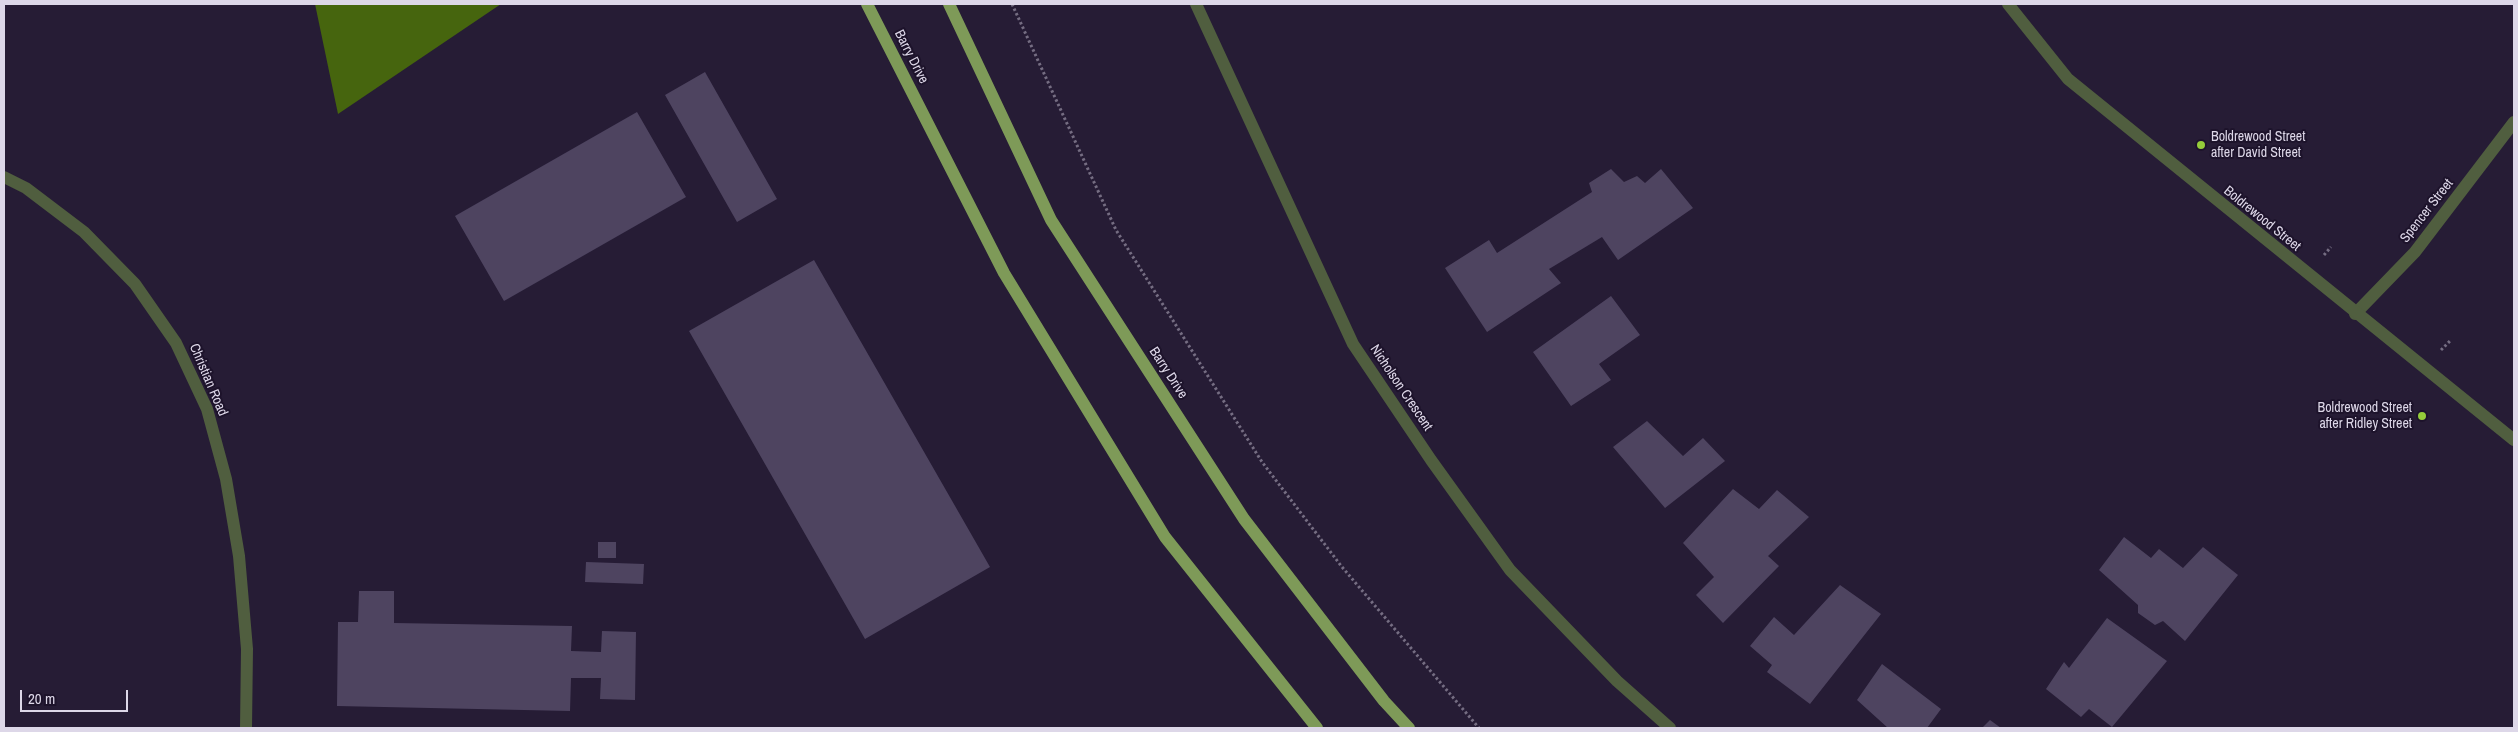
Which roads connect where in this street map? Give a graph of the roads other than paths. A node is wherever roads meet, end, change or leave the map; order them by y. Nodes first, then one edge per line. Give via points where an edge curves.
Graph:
1 (867, 4) edge
2 (950, 4) edge
3 (1196, 4) edge
4 (2008, 4) edge
5 (2514, 122) edge
6 (4, 177) edge
7 (2355, 314) junction
8 (2514, 440) edge
9 (246, 728) edge
10 (1317, 728) edge
11 (1409, 728) edge
12 (1670, 728) edge

1 - 10 main road, Barry Drive via 1004,273 1164,537
2 - 11 main road, Barry Drive via 1052,220 1244,519 1384,701
3 - 12 street, Nicholson Crescent via 1353,344 1510,570 1617,680
4 - 7 street, Boldrewood Street via 2068,79
5 - 7 street, Spencer Street via 2414,252
6 - 9 street, Christian Road via 26,188 84,232 135,284 176,343 207,409 226,479 239,556 247,649
7 - 8 street, Boldrewood Street

